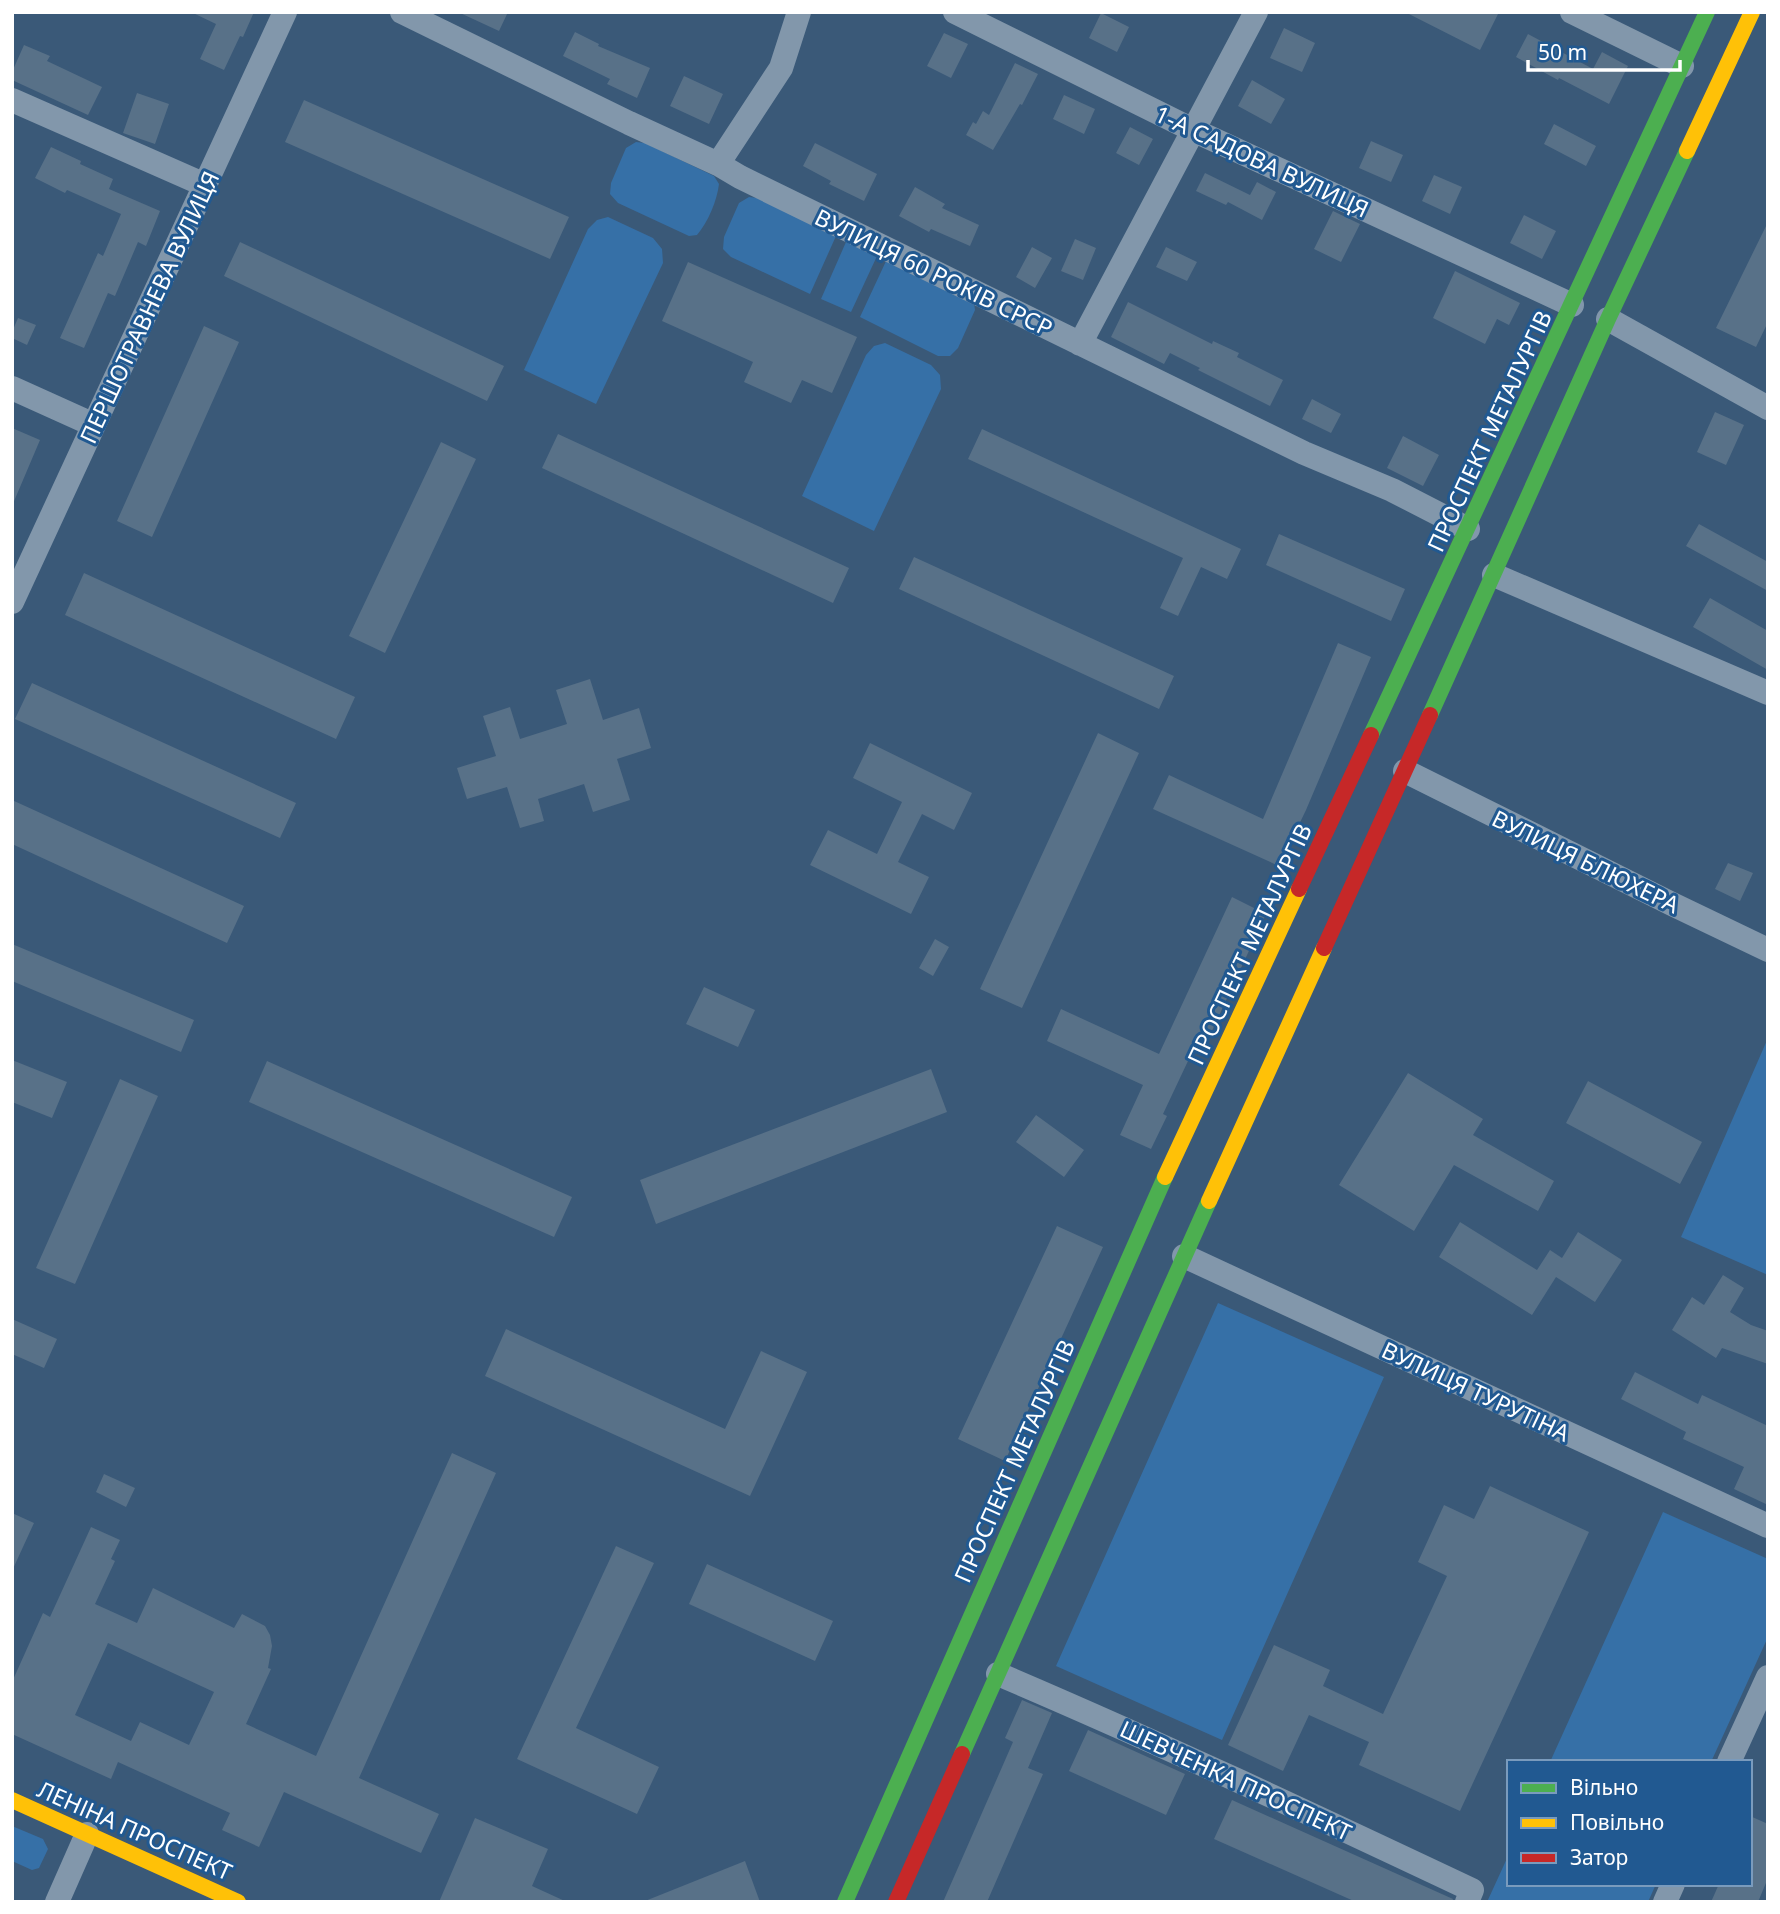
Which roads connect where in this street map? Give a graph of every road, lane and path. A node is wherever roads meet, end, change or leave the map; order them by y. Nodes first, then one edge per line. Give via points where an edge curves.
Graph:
1 (285, 12) edge
2 (402, 12) edge
3 (799, 12) edge
4 (955, 12) edge
5 (1256, 12) edge
6 (1572, 12) edge
7 (1707, 12) edge
8 (1752, 12) edge
9 (1700, 74) junction
10 (12, 100) edge
11 (1193, 130) junction
12 (718, 164) junction
13 (205, 185) junction
14 (1590, 312) junction
15 (1080, 344) junction
16 (12, 388) edge
17 (1768, 408) edge
18 (94, 425) junction
19 (1478, 534) junction
20 (1506, 548) junction
21 (1494, 575) junction
22 (12, 602) edge
23 (1768, 693) edge
24 (1405, 771) junction
25 (1768, 950) edge
26 (1178, 1253) junction
27 (1768, 1526) edge
28 (998, 1674) junction
29 (1768, 1677) edge
30 (1730, 1760) edge
31 (12, 1800) edge
32 (87, 1834) junction
33 (1672, 1886) edge
34 (1469, 1896) edge
35 (57, 1902) edge
36 (238, 1902) edge
37 (845, 1902) edge
38 (896, 1902) edge
39 (1665, 1902) edge

1 - 13 street, ПЕРШОТРАВНЕВА ВУЛИЦЯ
2 - 12 street, ВУЛИЦЯ 60 РОКІВ СРСР
3 - 12 street via 781,68
4 - 11 street, 1-А САДОВА ВУЛИЦЯ
5 - 11 street
6 - 9 street
7 - 9 street, ПРОСПЕКТ МЕТАЛУРГІВ
8 - 9 street, ПРОСПЕКТ МЕТАЛУРГІВ
9 - 14 street, ПРОСПЕКТ МЕТАЛУРГІВ
9 - 14 street, ПРОСПЕКТ МЕТАЛУРГІВ
10 - 13 street
11 - 14 street, 1-А САДОВА ВУЛИЦЯ
11 - 15 street
12 - 15 street, ВУЛИЦЯ 60 РОКІВ СРСР
13 - 18 street, ПЕРШОТРАВНЕВА ВУЛИЦЯ
14 - 17 street, 1-А САДОВА ВУЛИЦЯ
14 - 19 street, ПРОСПЕКТ МЕТАЛУРГІВ
14 - 20 street, ПРОСПЕКТ МЕТАЛУРГІВ
15 - 19 street, ВУЛИЦЯ 60 РОКІВ СРСР
16 - 18 street
18 - 22 street, ПЕРШОТРАВНЕВА ВУЛИЦЯ
19 - 20 street
19 - 37 street, ПРОСПЕКТ МЕТАЛУРГІВ via 1382,727 1145,1236
20 - 21 street, ПРОСПЕКТ МЕТАЛУРГІВ
21 - 23 street
21 - 24 street, ПРОСПЕКТ МЕТАЛУРГІВ via 1413,739
24 - 25 street, ВУЛИЦЯ БЛЮХЕРА
24 - 26 street, ПРОСПЕКТ МЕТАЛУРГІВ
26 - 27 street, ВУЛИЦЯ ТУРУТІНА
26 - 28 street, ПРОСПЕКТ МЕТАЛУРГІВ
28 - 34 street, ШЕВЧЕНКА ПРОСПЕКТ via 1228,1775
28 - 38 street, ПРОСПЕКТ МЕТАЛУРГІВ
29 - 30 street
31 - 32 street, ЛЕНІНА ПРОСПЕКТ
32 - 35 street
32 - 36 street, ЛЕНІНА ПРОСПЕКТ
33 - 39 street

